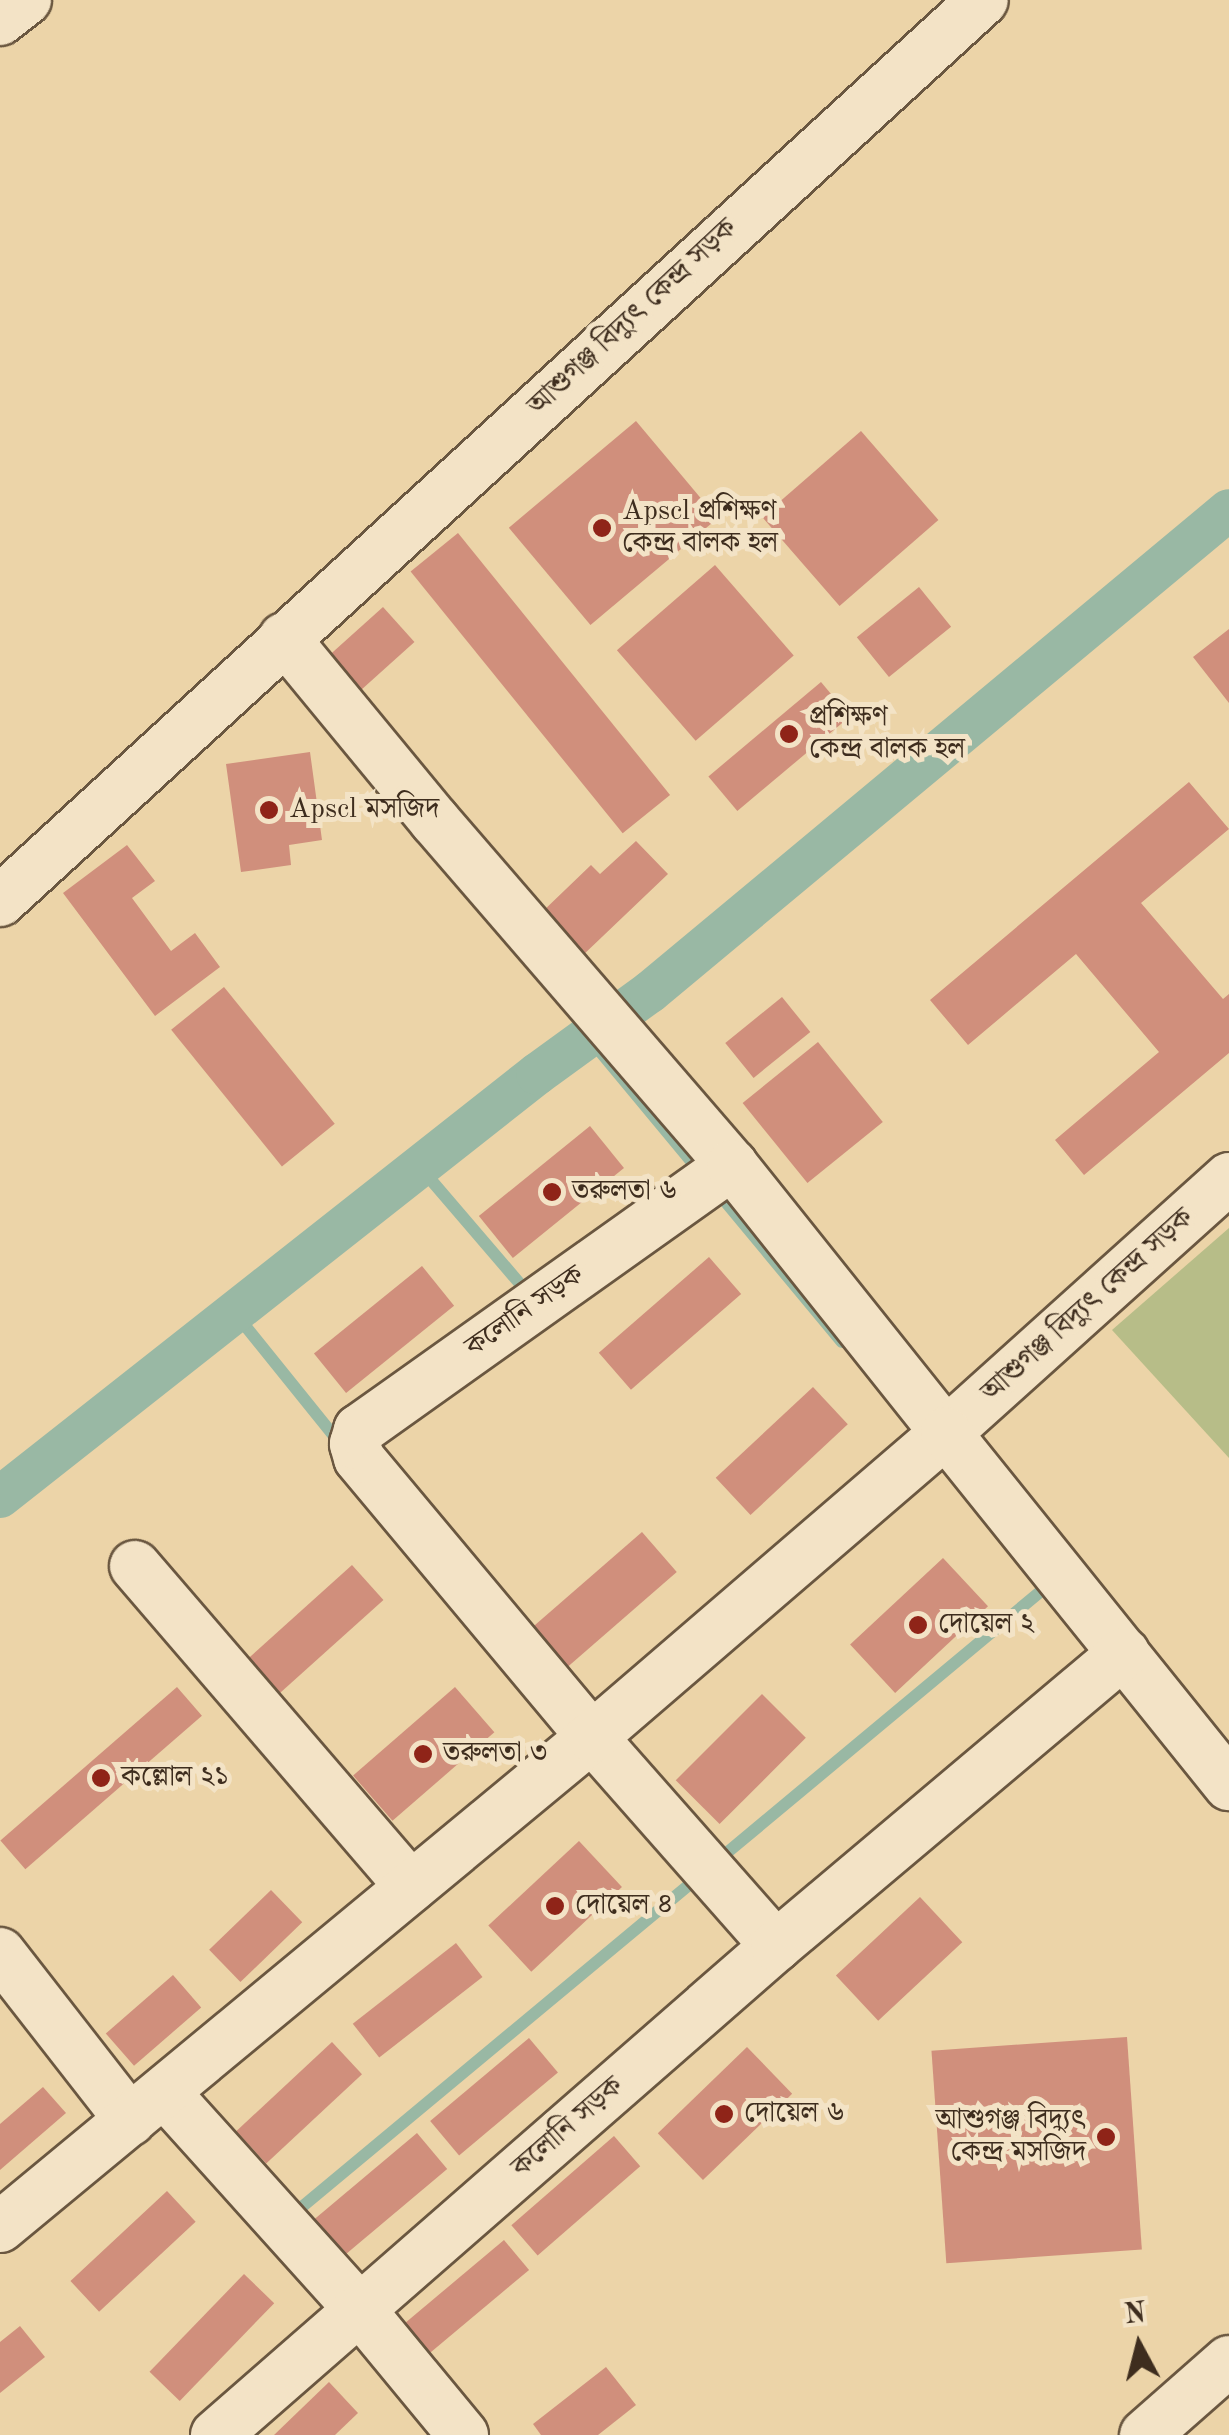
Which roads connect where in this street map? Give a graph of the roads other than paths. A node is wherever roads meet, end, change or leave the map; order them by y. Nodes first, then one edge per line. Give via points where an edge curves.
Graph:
1 (26, 0) edge
2 (983, 0) edge
3 (0, 20) edge
4 (284, 638) junction
5 (0, 902) edge
6 (732, 1165) junction
7 (1229, 1178) edge
8 (946, 1433) junction
9 (135, 1566) dead end
10 (1124, 1653) junction
11 (592, 1737) junction
12 (1229, 1785) edge
13 (411, 1887) junction
14 (776, 1946) junction
15 (0, 1952) edge
16 (147, 2106) junction
17 (0, 2226) edge
18 (360, 2310) junction
19 (1229, 2360) edge
20 (216, 2435) edge
21 (463, 2435) edge
22 (1146, 2435) edge

1 - 3 street
2 - 4 street, আশুগঞ্জ বিদ্যুৎ কেন্দ্র সড়ক
4 - 5 street, আশুগঞ্জ বিদ্যুৎ কেন্দ্র সড়ক
4 - 6 street
6 - 8 street
6 - 11 street, কলোনি সড়ক via 360,1430 355,1444 359,1458
7 - 8 street, আশুগঞ্জ বিদ্যুৎ কেন্দ্র সড়ক
8 - 10 street
8 - 11 street
9 - 13 street
10 - 12 street
10 - 14 street, কলোনি সড়ক
11 - 13 street
11 - 14 street, কলোনি সড়ক
13 - 16 street
14 - 18 street, কলোনি সড়ক
15 - 16 street
16 - 17 street
16 - 18 street
18 - 20 street, কলোনি সড়ক
18 - 21 street
19 - 22 street

